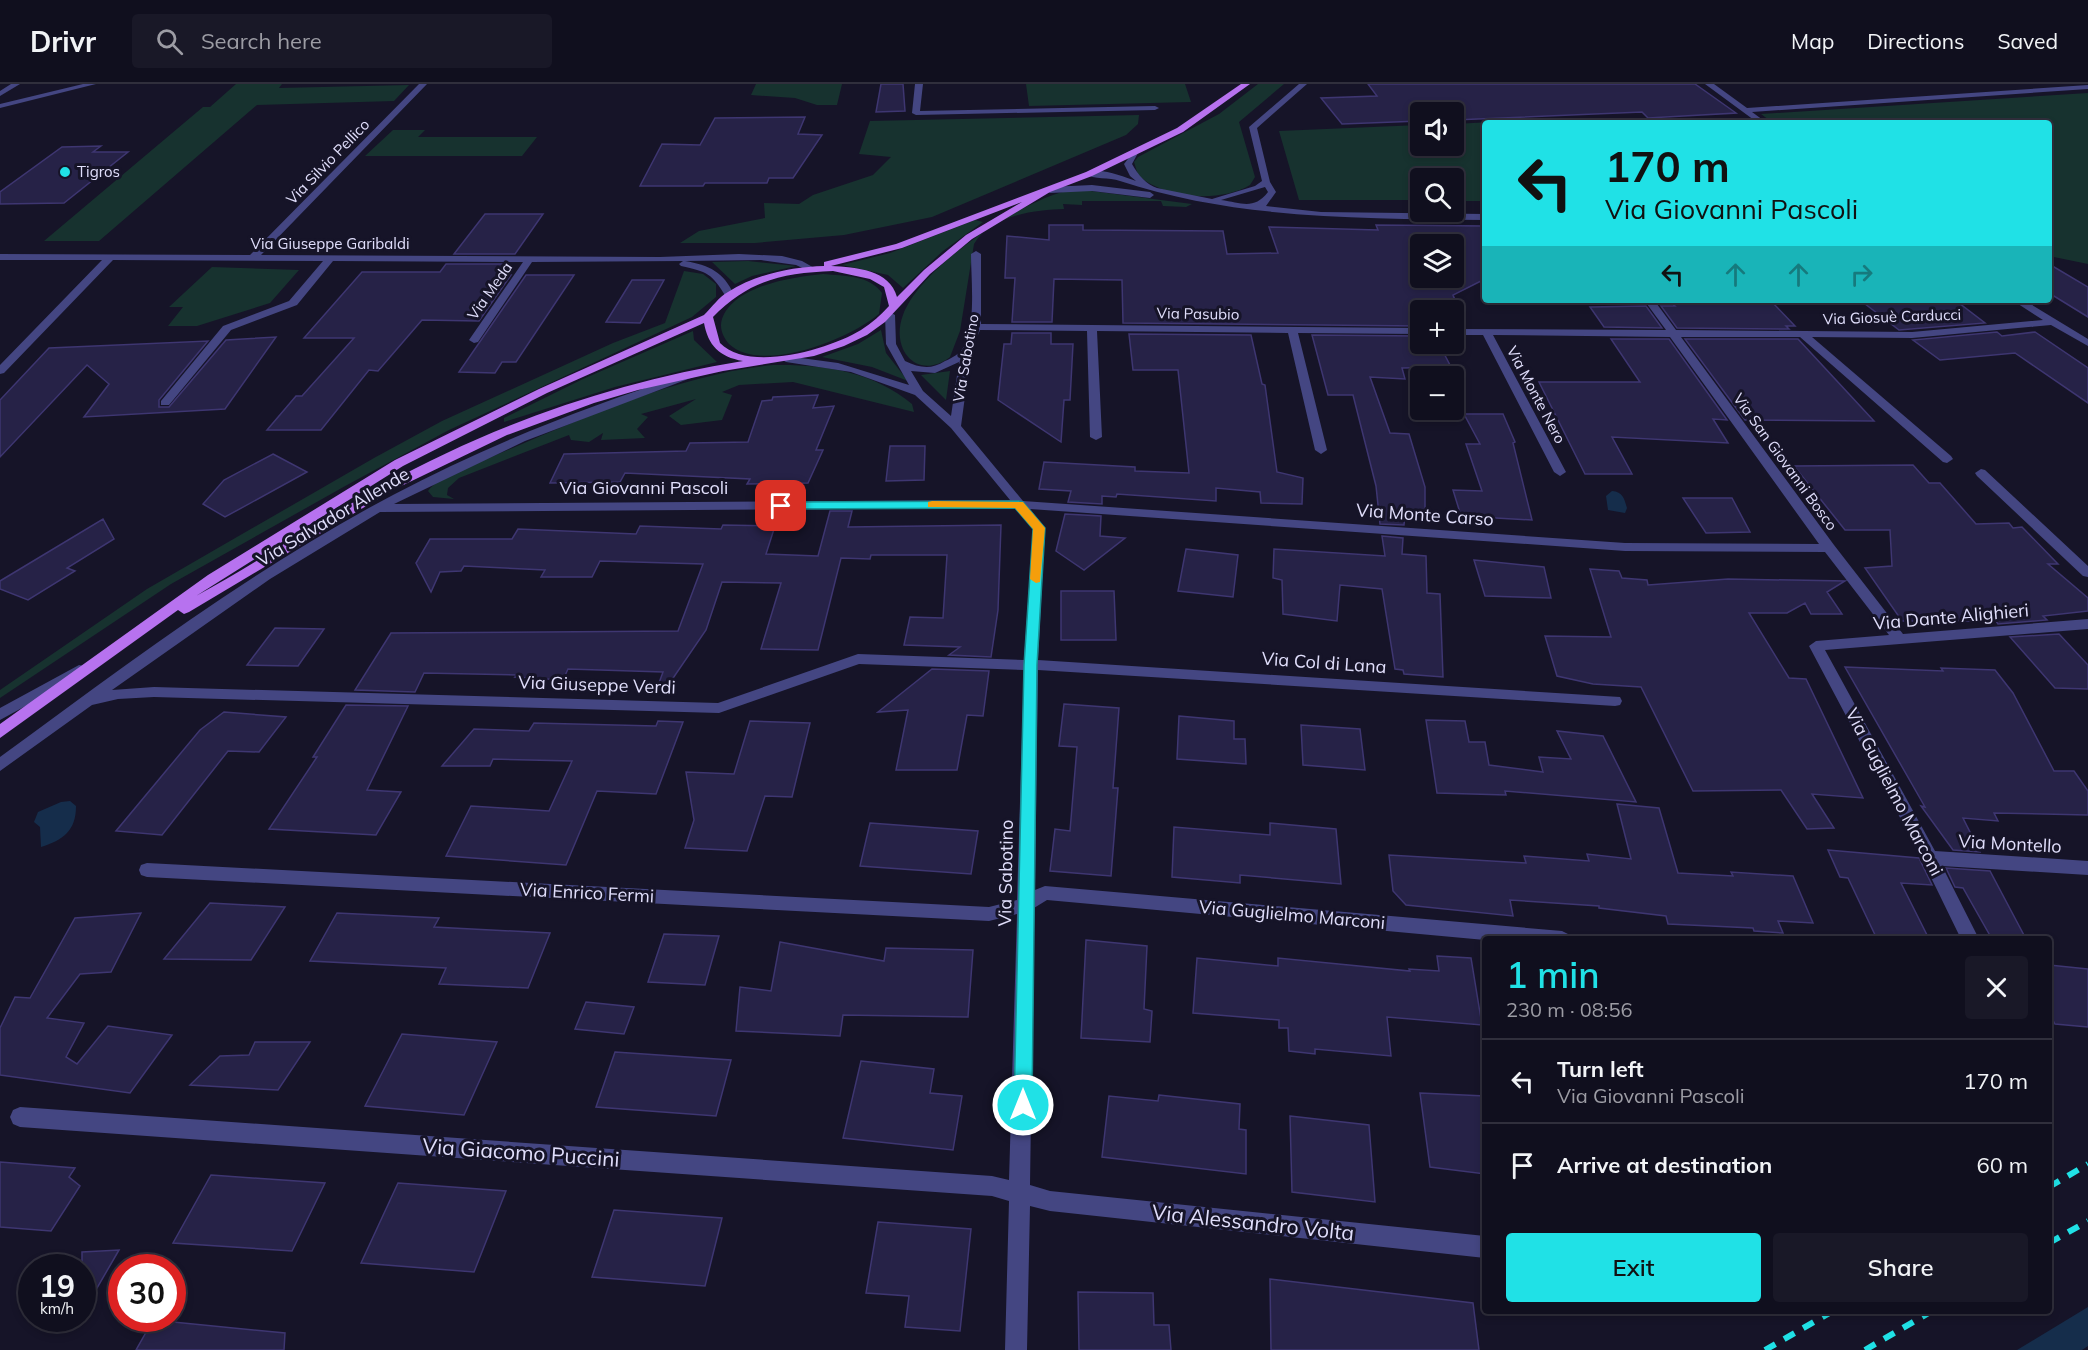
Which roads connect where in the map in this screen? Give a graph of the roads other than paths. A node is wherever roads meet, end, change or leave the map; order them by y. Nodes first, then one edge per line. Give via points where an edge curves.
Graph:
1 (16, 84) edge
2 (92, 84) edge
3 (423, 84) edge
4 (919, 84) edge
5 (1246, 84) edge
6 (1303, 84) edge
7 (1708, 84) edge
8 (2088, 87) edge
9 (0, 94) edge
10 (0, 106) edge
11 (1155, 108) dead end
12 (1746, 110) junction
13 (1759, 120) edge
14 (1134, 153) junction
15 (1089, 174) junction
16 (1266, 182) junction
17 (1258, 188) junction
18 (1155, 190) junction
19 (1048, 191) junction
20 (1272, 192) junction
21 (1206, 201) junction
22 (1253, 207) junction
23 (1294, 212) junction
24 (1482, 217) edge
25 (976, 254) dead end
26 (0, 257) edge
27 (110, 258) junction
28 (253, 258) junction
29 (330, 259) junction
30 (530, 260) junction
31 (660, 260) junction
32 (812, 269) junction
33 (729, 295) junction
34 (1651, 303) edge
35 (2022, 303) edge
36 (892, 311) junction
37 (708, 317) junction
38 (2053, 322) junction
39 (976, 327) junction
40 (1092, 328) junction
41 (1292, 330) junction
42 (1410, 331) edge
43 (1464, 332) edge
44 (1486, 332) junction
45 (1675, 334) junction
46 (1803, 335) junction
47 (474, 340) dead end
48 (2088, 343) edge
49 (21, 350) junction
50 (0, 351) edge
51 (966, 352) junction
52 (786, 358) junction
53 (769, 360) junction
54 (900, 363) junction
55 (720, 367) junction
56 (0, 371) edge
57 (919, 393) junction
58 (165, 403) dead end
59 (955, 426) junction
60 (1096, 437) dead end
61 (1321, 450) dead end
62 (1947, 459) dead end
63 (1560, 472) dead end
64 (1981, 473) dead end
65 (1019, 504) junction
66 (378, 508) junction
67 (1829, 548) junction
68 (2088, 573) edge
69 (2083, 624) edge
70 (2088, 636) edge
71 (1899, 639) junction
72 (126, 641) junction
73 (1816, 646) joint
74 (95, 661) junction
75 (1031, 665) junction
76 (134, 667) junction
77 (154, 692) junction
78 (88, 700) junction
79 (1615, 701) dead end
80 (0, 715) edge
81 (0, 732) edge
82 (0, 765) edge
83 (1930, 858) junction
84 (2088, 868) edge
85 (147, 870) dead end
86 (1025, 904) junction
87 (1490, 936) edge
88 (1969, 936) edge
89 (20, 1117) dead end
90 (1022, 1194) junction
91 (1482, 1247) edge
92 (1017, 1350) edge

1 - 9 street
2 - 10 street
3 - 28 street, Via Silvio Pellico
4 - 11 street via 916,113
5 - 14 main road via 1205,115
6 - 16 street via 1253,127
7 - 12 street
8 - 12 street
12 - 13 street
14 - 15 main road
14 - 18 street via 1128,164 1130,169
15 - 18 street via 1113,176
15 - 19 main road
16 - 17 street
16 - 20 street
17 - 21 street
17 - 22 street via 1250,199
18 - 21 street
19 - 21 street via 1107,189
19 - 32 main road via 881,252
19 - 36 main road via 969,237 927,272
20 - 22 street via 1263,204
20 - 23 street via 1281,207
21 - 22 street
22 - 23 street
23 - 24 street
25 - 39 street, Via Sabotino
26 - 27 street, Via Giuseppe Garibaldi
27 - 28 street, Via Giuseppe Garibaldi
27 - 49 street
28 - 29 street, Via Giuseppe Garibaldi
29 - 30 street, Via Giuseppe Garibaldi
29 - 58 street via 293,303 227,328
30 - 31 street, Via Giuseppe Garibaldi
30 - 47 street, Via Meda
31 - 32 street, Via Giuseppe Garibaldi via 746,258 799,263
31 - 33 street, Via Giuseppe Garibaldi via 715,273
32 - 33 main road via 763,279
32 - 36 main road via 852,271 878,278 889,285
33 - 37 main road
34 - 45 street, Via San Giovanni Bosco
35 - 38 street
36 - 52 main road via 859,337
36 - 54 street via 891,344
37 - 53 main road via 711,334 721,350 744,358
37 - 72 main road via 543,391 399,463 213,578
38 - 46 street, Via Giosuè Carducci via 1912,335
38 - 48 street
39 - 40 street, Via Pasubio
39 - 51 street, Via Sabotino
40 - 41 street, Via Pasubio
40 - 60 street
41 - 42 street, Via Pasubio
41 - 61 street
43 - 44 street
44 - 45 street
44 - 63 street, Via Monte Nero
45 - 46 street, Via Giosuè Carducci
45 - 67 street, Via San Giovanni Bosco
46 - 62 street, Via Giosuè Carducci
49 - 50 street
49 - 56 street
51 - 54 street via 943,370 916,371
51 - 59 street, Via Sabotino
52 - 53 main road
52 - 57 street via 828,362
53 - 55 main road
54 - 57 street
55 - 66 street, Via Salvador Allende via 550,427
55 - 72 main road via 614,392 483,440 418,471
57 - 59 street, Via Sabotino
59 - 65 street, Via Sabotino
64 - 68 street
65 - 66 street, Via Giovanni Pascoli
65 - 67 street, Via Monte Carso via 1625,547
65 - 75 street, Via Sabotino via 1039,528
66 - 76 street, Via Salvador Allende via 228,602
67 - 71 street, Via San Giovanni Bosco
69 - 70 street
69 - 71 street, Via Dante Alighieri
71 - 73 street, Via Dante Alighieri
72 - 74 main road
73 - 83 street, Via Guglielmo Marconi
74 - 80 street
74 - 81 main road
75 - 77 street, Via Giuseppe Verdi via 858,659 719,708
75 - 79 street, Via Col di Lana
75 - 86 street, Via Sabotino
76 - 77 street via 138,682
76 - 78 street, Via Salvador Allende
77 - 78 street, Via Giuseppe Verdi
78 - 82 street, Via Salvador Allende
83 - 84 street, Via Montello
83 - 88 street, Via Guglielmo Marconi
85 - 86 street, Via Enrico Fermi via 990,914
86 - 87 street, Via Guglielmo Marconi via 1045,892
86 - 90 street, Via Sabotino
89 - 90 street, Via Giacomo Puccini via 992,1186
90 - 91 street, Via Alessandro Volta via 1050,1201
90 - 92 street, Via Sabotino

